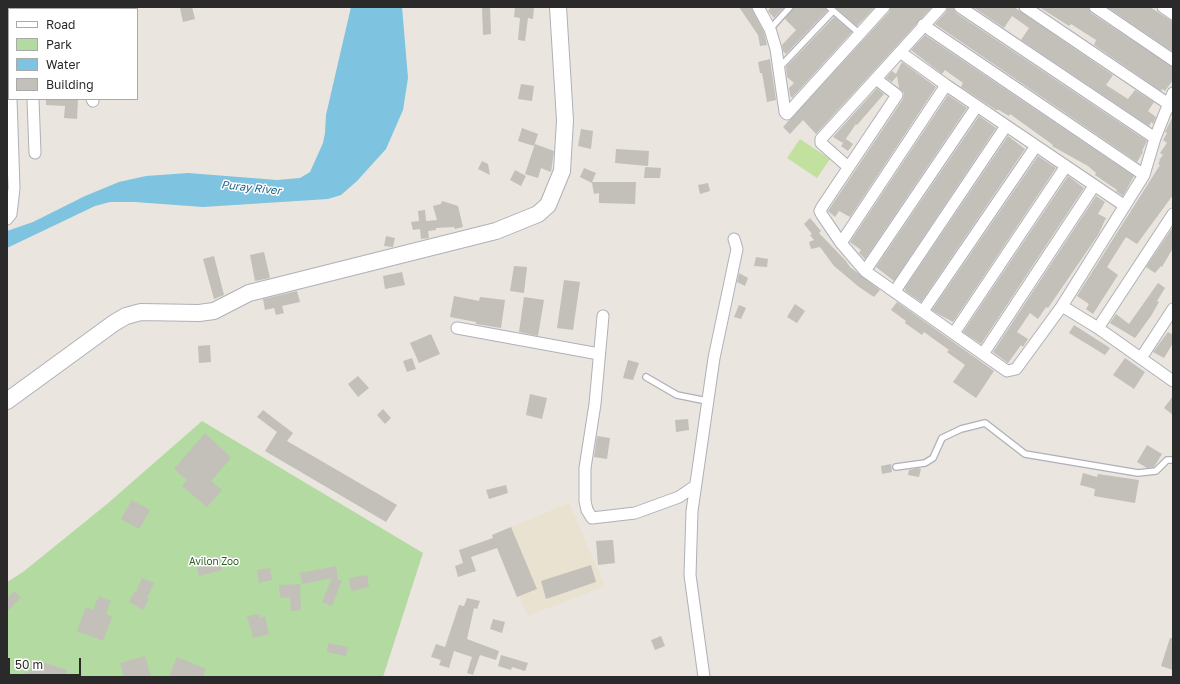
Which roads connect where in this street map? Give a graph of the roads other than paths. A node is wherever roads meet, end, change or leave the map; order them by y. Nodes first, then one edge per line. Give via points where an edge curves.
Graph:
1 (558, 7) edge
2 (758, 7) edge
3 (790, 7) edge
4 (941, 7) edge
5 (960, 7) edge
6 (1025, 7) edge
7 (1095, 7) edge
8 (1163, 7) edge
9 (882, 8) edge
10 (831, 9) edge
11 (1173, 14) edge
12 (923, 25) junction
13 (770, 29) junction
14 (7, 31) edge
15 (860, 34) junction
16 (8, 50) edge
17 (900, 52) junction
18 (1173, 60) edge
19 (778, 69) junction
20 (876, 79) junction
21 (946, 85) junction
22 (11, 100) edge
23 (32, 100) edge
24 (1172, 101) edge
25 (977, 106) junction
26 (1006, 126) junction
27 (10, 134) edge
28 (1155, 138) junction
29 (1036, 146) junction
30 (35, 153) dead end
31 (847, 166) junction
32 (1066, 166) junction
33 (1144, 175) junction
34 (1094, 186) junction
35 (1125, 206) junction
36 (1173, 214) edge
37 (7, 219) edge
38 (734, 239) dead end
39 (841, 243) junction
40 (865, 271) junction
41 (895, 291) junction
42 (1062, 306) junction
43 (1173, 310) edge
44 (923, 311) junction
45 (603, 316) dead end
46 (457, 328) dead end
47 (1098, 328) junction
48 (954, 332) junction
49 (599, 354) junction
50 (983, 354) junction
51 (1141, 358) junction
52 (646, 377) dead end
53 (1173, 381) edge
54 (7, 401) edge
55 (707, 401) junction
56 (1173, 460) edge
57 (896, 467) dead end
58 (695, 486) junction
59 (704, 677) edge

1 - 54 street via 566,120 562,171 548,205 538,214 496,231 249,293 214,311 141,312 126,316
2 - 13 street
3 - 13 lane
4 - 12 street
5 - 28 street
6 - 24 street
7 - 18 street
8 - 11 street
9 - 15 street
10 - 15 lane
10 - 19 lane
12 - 17 street
12 - 33 street
13 - 19 street
14 - 16 street
15 - 19 street via 787,114 784,112
17 - 20 street
17 - 21 street
20 - 31 street via 897,95
20 - 31 street via 820,141
21 - 25 street
21 - 39 street
22 - 27 street
23 - 30 street
24 - 28 street
25 - 26 street
25 - 40 street
26 - 29 street
26 - 41 street
27 - 37 street via 14,188 11,214
28 - 33 street
29 - 32 street
29 - 44 street
31 - 39 street via 820,211
32 - 34 street
32 - 48 street
33 - 35 street
34 - 35 street
34 - 50 street
35 - 42 street
36 - 47 street
38 - 55 street via 737,249
39 - 40 street
40 - 41 street
41 - 44 street
42 - 47 street
42 - 50 street via 1016,369 1007,371
43 - 51 street
44 - 48 street
45 - 49 street
46 - 49 street
47 - 51 street
48 - 50 street
49 - 58 street via 595,404 585,468 585,501 592,518 635,513 679,497
51 - 53 street
52 - 55 lane via 677,394
55 - 58 street
56 - 57 lane via 1167,460 1156,471 1138,473 1025,454 984,423 961,429 942,438 933,458 925,464
58 - 59 street via 690,575

